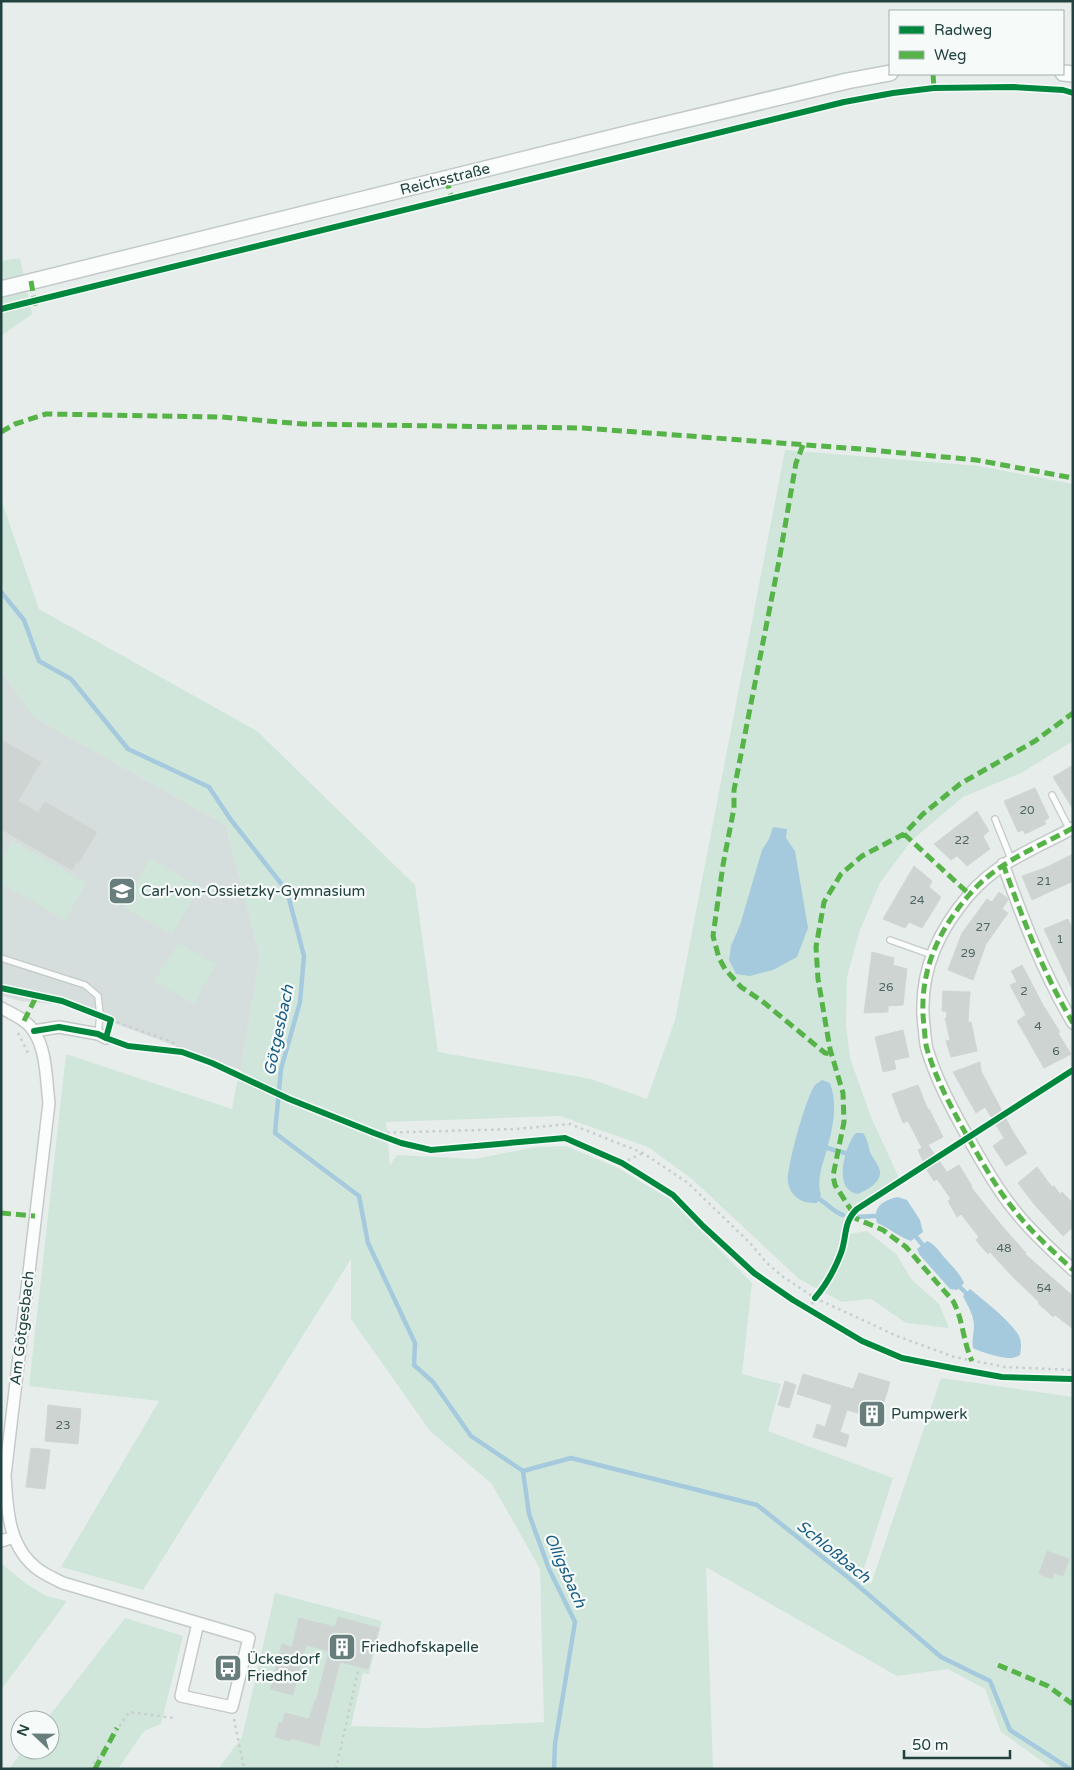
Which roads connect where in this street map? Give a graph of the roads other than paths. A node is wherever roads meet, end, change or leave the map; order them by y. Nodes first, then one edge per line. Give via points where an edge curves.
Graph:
1 (889, 73) edge
2 (1, 289) edge
3 (1052, 795) dead end
4 (995, 819) dead end
5 (1071, 829) edge
6 (1007, 862) junction
7 (890, 940) dead end
8 (932, 955) junction
9 (1, 958) edge
10 (1, 1008) edge
11 (1073, 1023) edge
12 (34, 1031) junction
13 (102, 1036) joint
14 (1073, 1270) edge
15 (14, 1537) junction
16 (1, 1541) edge
17 (198, 1623) junction

1 - 2 main road, Reichsstraße via 780,97
3 - 5 lane
4 - 6 lane
5 - 6 street
6 - 8 street via 969,894 949,921
6 - 11 street via 1034,946
7 - 8 lane
8 - 14 street via 926,970 921,1006 926,1048 953,1111 988,1173 1014,1210
9 - 13 lane via 85,985 98,996
10 - 12 street
12 - 13 street via 59,1026
12 - 15 street, Am Götgesbach via 43,1053 49,1103 5,1475 8,1516
15 - 16 street
15 - 17 street, Am Götgesbach via 23,1555 39,1571 63,1583
17 - 17 street, Am Götgesbach via 181,1696 232,1707 249,1638

